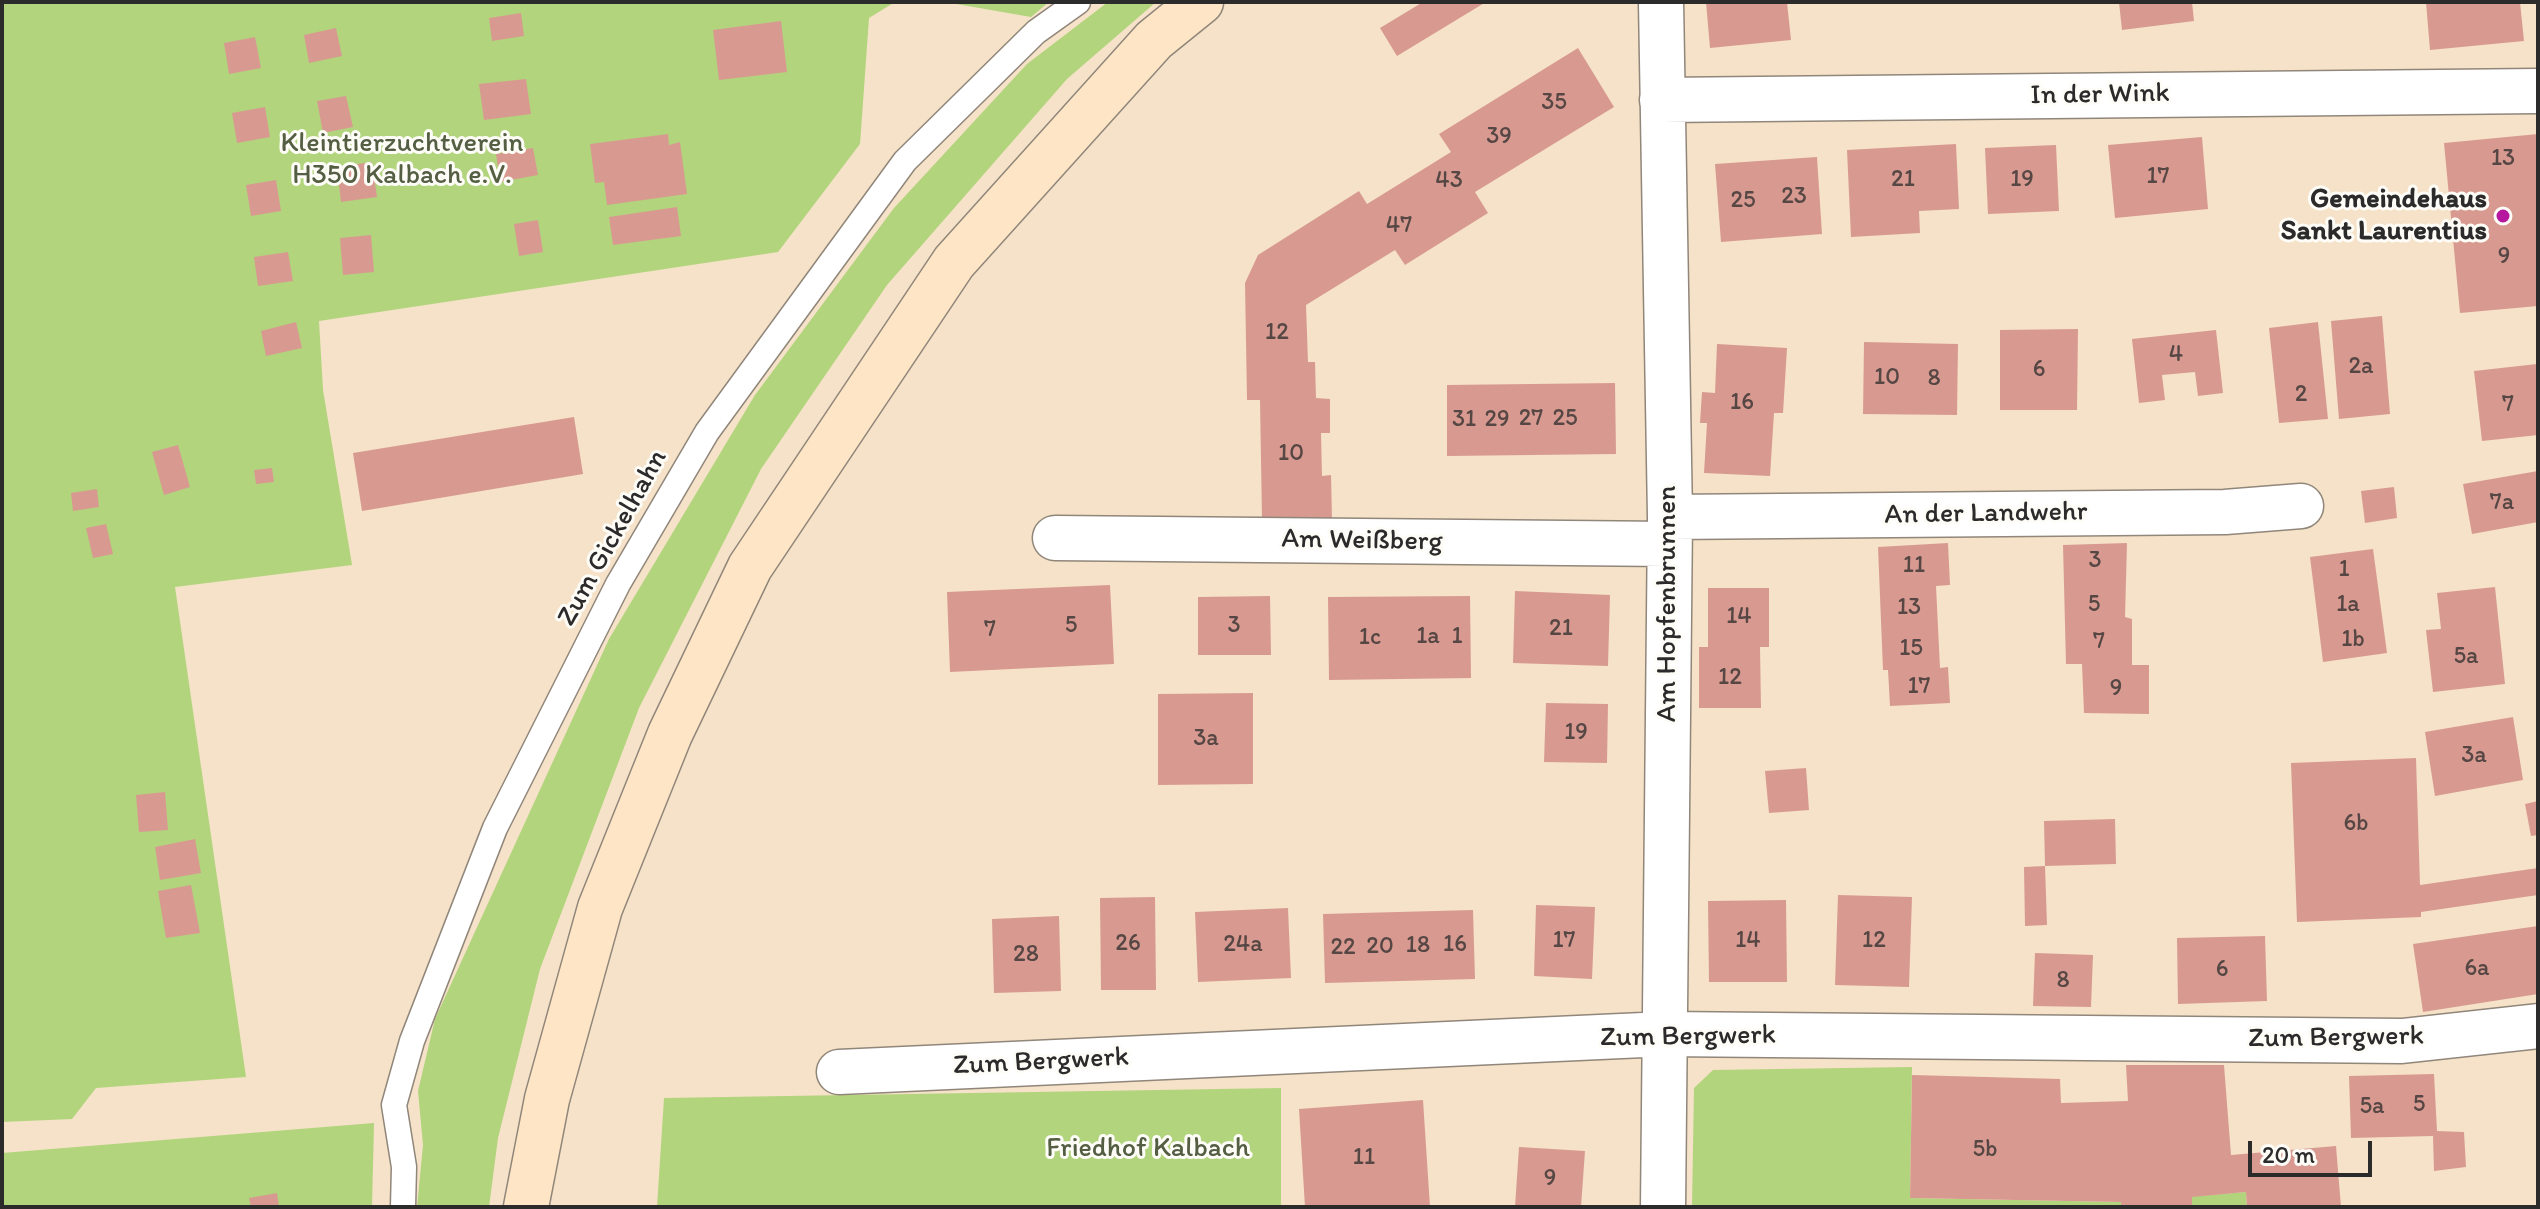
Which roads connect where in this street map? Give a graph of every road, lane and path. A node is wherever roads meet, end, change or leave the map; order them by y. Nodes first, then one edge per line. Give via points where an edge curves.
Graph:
1 (1078, 2) edge
2 (1201, 2) edge
3 (1661, 2) edge
4 (2538, 91) edge
5 (1662, 100) junction
6 (2301, 506) dead end
7 (1670, 530) junction
8 (1055, 538) dead end
9 (2538, 1026) edge
10 (1665, 1034) junction
11 (839, 1072) dead end
12 (403, 1207) edge
13 (526, 1207) edge
14 (1663, 1207) edge

1 - 12 lane, Zum Gickelhahn via 1036,32 905,161 707,432 618,584 495,828 412,1041 394,1105 404,1167
2 - 13 main road via 1154,40 954,262 750,567 670,734 600,908 547,1099
3 - 5 street, Am Hopfenbrunnen
4 - 5 street, In der Wink
5 - 7 street, Am Hopfenbrunnen
6 - 7 street, An der Landwehr
7 - 8 street, Am Weißberg
7 - 10 street, Am Hopfenbrunnen
9 - 10 street, Zum Bergwerk via 2402,1041
10 - 11 street, Zum Bergwerk
10 - 14 street, Am Hopfenbrunnen

